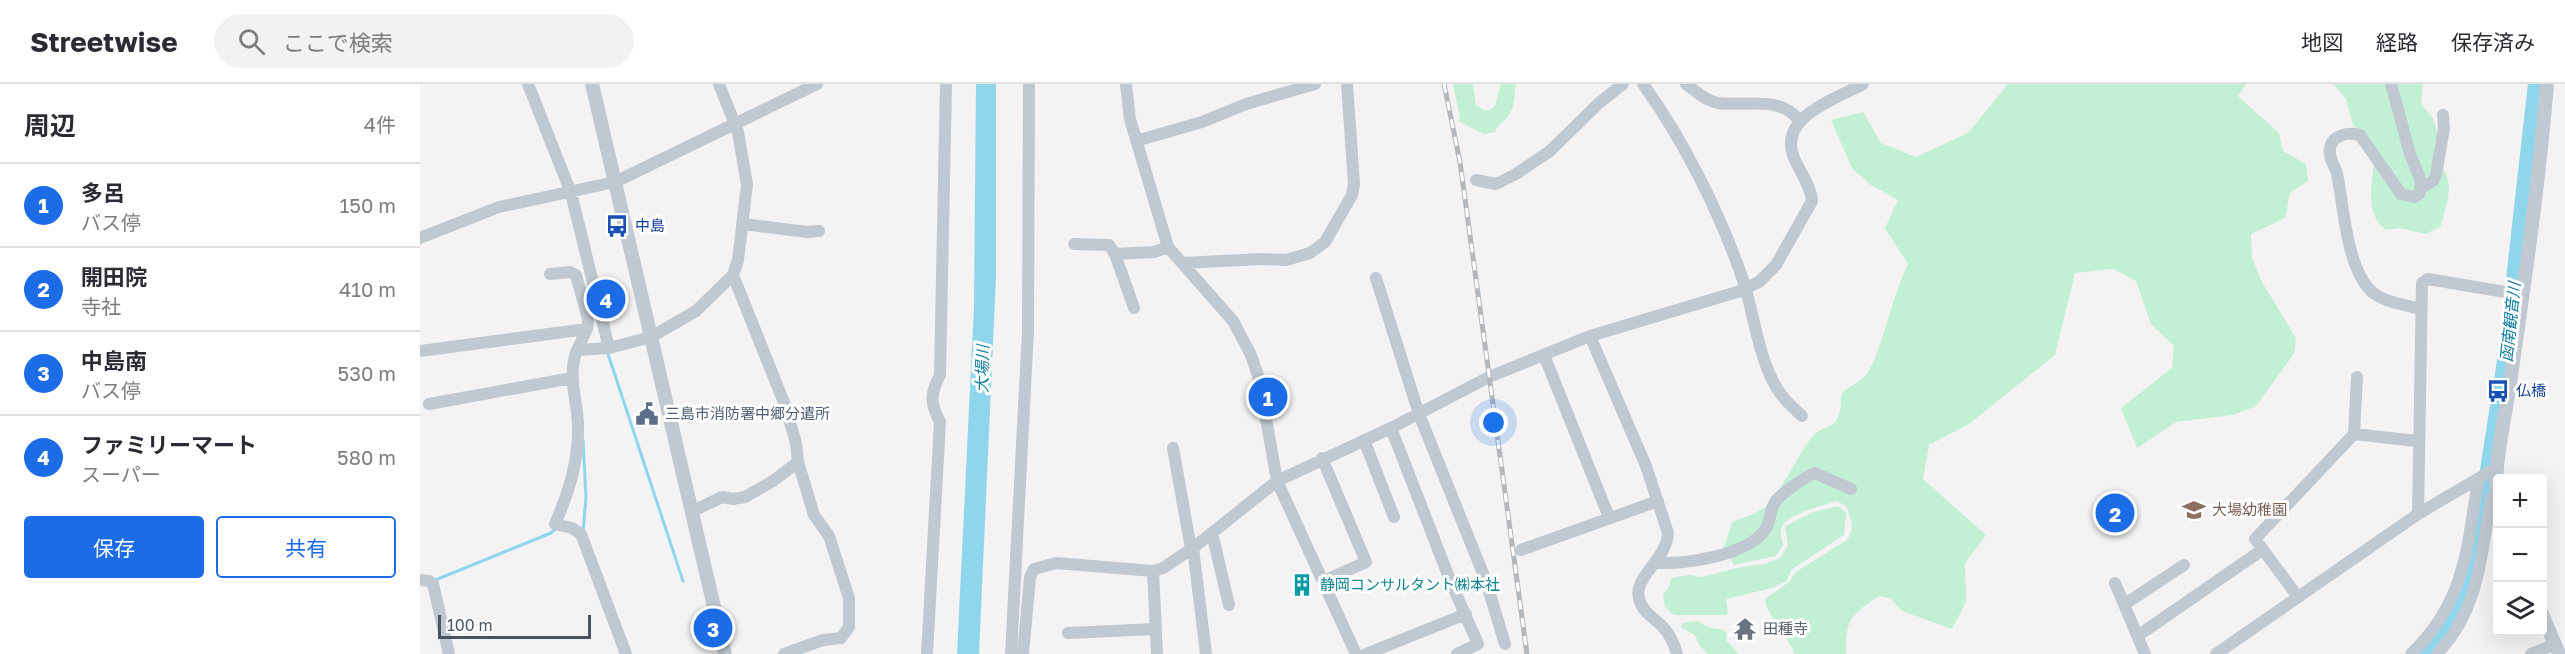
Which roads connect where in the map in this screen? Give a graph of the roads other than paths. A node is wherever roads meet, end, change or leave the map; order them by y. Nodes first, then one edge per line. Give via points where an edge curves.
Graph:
1 (528, 84) edge
2 (592, 84) edge
3 (719, 84) edge
4 (817, 84) edge
5 (946, 84) edge
6 (1029, 84) edge
7 (1126, 84) edge
8 (1315, 84) edge
9 (1347, 84) edge
10 (1623, 84) edge
11 (1643, 84) edge
12 (1686, 84) edge
13 (1863, 84) edge
14 (2391, 84) edge
15 (2547, 84) edge
16 (794, 89) edge
17 (2443, 115) dead end
18 (1799, 120) junction
19 (735, 124) junction
20 (1136, 141) junction
21 (1476, 180) dead end
22 (615, 182) junction
23 (2420, 189) junction
24 (571, 193) junction
25 (743, 224) junction
26 (819, 231) dead end
27 (420, 238) edge
28 (1074, 244) dead end
29 (1168, 246) junction
30 (1115, 254) junction
31 (1182, 263) junction
32 (550, 274) dead end
33 (734, 275) junction
34 (1376, 278) dead end
35 (1745, 289) junction
36 (2523, 295) junction
37 (1134, 308) dead end
38 (2421, 309) junction
39 (593, 320) junction
40 (1590, 336) junction
41 (651, 337) junction
42 (609, 348) junction
43 (577, 350) junction
44 (420, 351) edge
45 (1544, 355) junction
46 (2357, 377) dead end
47 (572, 378) junction
48 (429, 404) dead end
49 (1419, 414) junction
50 (1802, 416) dead end
51 (1391, 428) junction
52 (2354, 434) junction
53 (1364, 440) junction
54 (2417, 441) junction
55 (1173, 448) dead end
56 (1322, 458) junction
57 (798, 462) junction
58 (2498, 467) junction
59 (2498, 474) edge
60 (2478, 480) junction
61 (1277, 481) junction
62 (1851, 489) dead end
63 (2493, 500) edge
64 (1658, 501) junction
65 (693, 511) junction
66 (2418, 514) junction
67 (1394, 517) dead end
68 (1609, 517) junction
69 (1212, 533) junction
70 (1192, 549) junction
71 (1521, 550) dead end
72 (2262, 550) junction
73 (1656, 563) junction
74 (2184, 565) dead end
75 (1153, 571) junction
76 (420, 580) edge
77 (1324, 581) junction
78 (2115, 583) dead end
79 (2298, 597) junction
80 (2125, 604) junction
81 (1229, 605) dead end
82 (1466, 614) junction
83 (1012, 619) junction
84 (1025, 620) junction
85 (2547, 626) edge
86 (1155, 629) junction
87 (1068, 633) dead end
88 (2139, 635) junction
89 (1505, 644) dead end
90 (2557, 649) edge
91 (793, 653) edge
92 (449, 654) edge
93 (626, 654) edge
94 (725, 654) edge
95 (927, 654) edge
96 (1011, 654) edge
97 (1023, 654) edge
98 (1157, 654) edge
99 (1206, 654) edge
100 (1356, 654) edge
101 (1366, 654) edge
102 (1457, 654) edge
103 (1677, 654) edge
104 (2145, 654) edge
105 (2216, 654) edge
106 (2411, 654) edge
107 (2437, 654) edge
108 (2531, 654) edge

1 - 24 street
2 - 22 street
3 - 19 street
4 - 16 street
5 - 95 street via 940,375 931,391 932,406 940,422
6 - 83 street via 1028,331
7 - 20 street
8 - 20 street
9 - 31 street via 1354,184 1352,195 1325,242 1290,260
10 - 21 street via 1550,151 1516,174 1496,184
11 - 35 street via 1698,173
12 - 18 street via 1716,102 1776,105
13 - 18 street
14 - 23 street
15 - 36 street
16 - 19 street
17 - 23 street via 2436,176
18 - 35 street via 1790,144 1812,201 1776,265 1759,282
19 - 22 street
19 - 25 street via 747,185
20 - 29 street
22 - 24 street
22 - 41 street
23 - 38 street via 2414,197 2401,194 2360,135 2345,134 2332,142 2329,150 2342,216 2367,287 2377,295
24 - 27 street via 499,207
24 - 39 street
25 - 26 street
25 - 33 street
28 - 30 street via 1109,245
29 - 30 street via 1154,252
29 - 31 street
30 - 37 street
31 - 61 street via 1233,321 1251,355
32 - 39 street via 576,275
33 - 41 street via 696,311
33 - 57 street via 785,405
34 - 49 street
35 - 40 street
35 - 50 street via 1776,386
36 - 38 street via 2428,279 2422,283
36 - 58 street
38 - 54 street
39 - 42 street
39 - 43 street
39 - 44 street
40 - 45 street
40 - 64 street
41 - 42 street
41 - 65 street
42 - 43 street
43 - 47 street
45 - 49 street via 1490,377
45 - 68 street
46 - 52 street
47 - 48 street
47 - 93 street via 578,425 576,449 571,486 555,524 581,534
49 - 51 street
49 - 89 street via 1485,581
51 - 53 street
51 - 82 street
52 - 54 street
52 - 72 street via 2255,539
53 - 56 street
53 - 67 street
54 - 66 street
55 - 70 street
56 - 61 street
56 - 77 street via 1366,562
57 - 65 street via 745,497 722,497
57 - 91 street via 814,515 829,536 849,598 850,620 842,638 823,640
58 - 59 street
58 - 60 street
60 - 66 street
60 - 106 street via 2464,568 2456,591 2444,615
61 - 69 street
61 - 77 street
62 - 73 street via 1815,473 1774,502 1768,528 1755,541 1699,560
63 - 107 street via 2478,581 2451,636
64 - 68 street
64 - 73 street via 1668,544
65 - 94 street
66 - 79 street
68 - 71 street
69 - 70 street
69 - 81 street
70 - 75 street
70 - 99 street
72 - 79 street
72 - 88 street
73 - 103 street via 1640,581 1640,602 1673,640
74 - 80 street
75 - 84 street via 1045,564 1034,569 1030,577
75 - 86 street
76 - 92 street via 433,584
77 - 100 street
78 - 80 street
79 - 105 street
80 - 88 street
82 - 101 street
82 - 102 street via 1478,644
83 - 84 street
83 - 96 street
84 - 97 street
85 - 90 street
86 - 87 street
86 - 98 street
88 - 104 street
90 - 108 street

